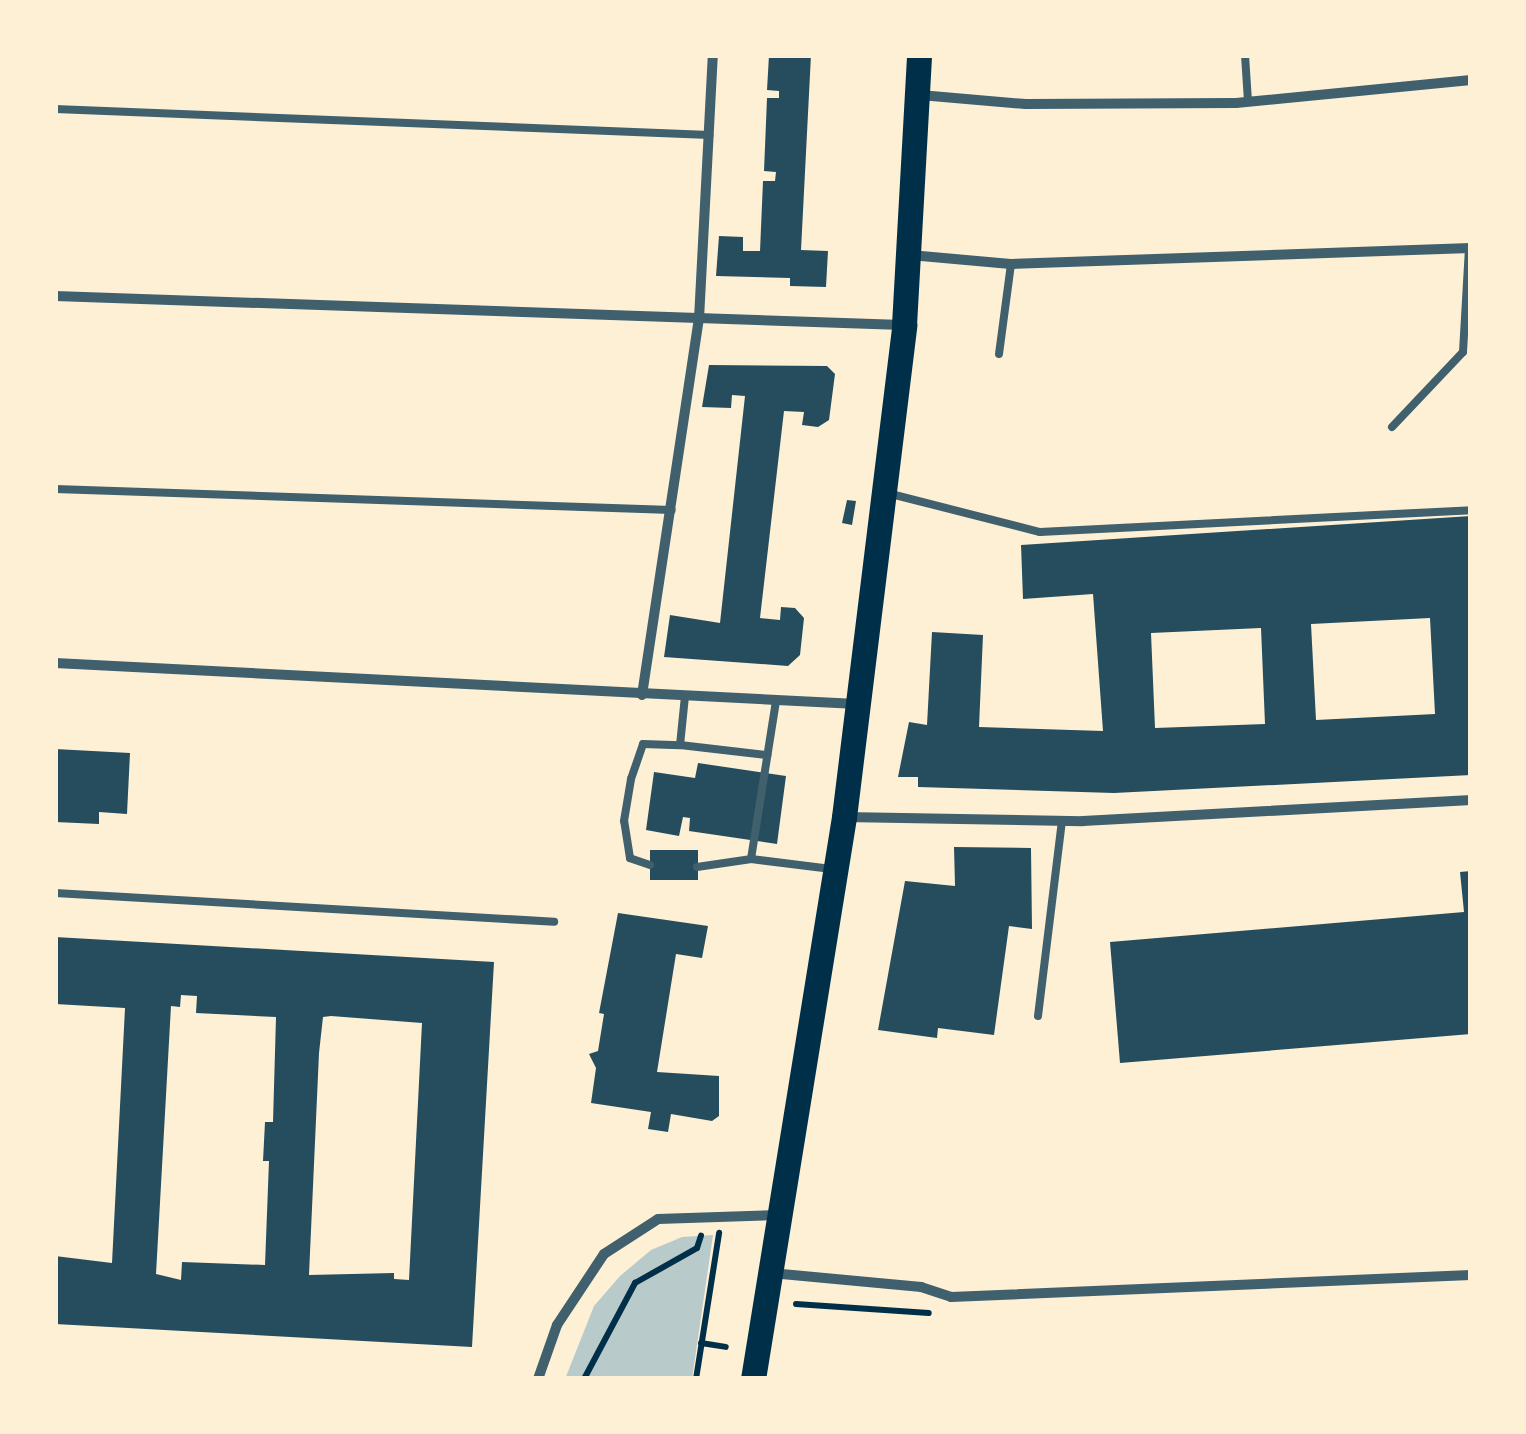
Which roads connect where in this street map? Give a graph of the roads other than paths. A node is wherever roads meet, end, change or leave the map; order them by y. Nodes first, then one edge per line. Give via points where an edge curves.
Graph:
1 (713, 55) edge
2 (919, 55) edge
3 (1244, 55) edge
4 (1471, 80) edge
5 (919, 95) junction
6 (1248, 101) junction
7 (55, 109) edge
8 (708, 135) junction
9 (1470, 248) edge
10 (910, 255) junction
11 (1011, 264) junction
12 (55, 296) edge
13 (699, 320) junction
14 (904, 325) junction
15 (998, 354) dead end
16 (1392, 427) dead end
17 (55, 488) edge
18 (883, 491) junction
19 (672, 510) junction
20 (1471, 510) edge
21 (55, 663) edge
22 (642, 694) junction
23 (685, 696) junction
24 (776, 701) junction
25 (856, 704) junction
26 (680, 745) junction
27 (767, 756) junction
28 (1471, 800) edge
29 (844, 817) junction
30 (1062, 820) junction
31 (750, 859) junction
32 (650, 866) dead end
33 (698, 867) dead end
34 (835, 870) junction
35 (55, 893) edge
36 (554, 922) dead end
37 (1038, 1016) dead end
38 (779, 1215) junction
39 (770, 1273) junction
40 (1471, 1274) edge
41 (538, 1379) edge
42 (753, 1379) edge

1 - 8 street
2 - 5 main road
3 - 6 lane
4 - 6 street
5 - 6 street via 1026,104
5 - 10 main road
7 - 8 lane
8 - 13 street
9 - 11 street
9 - 16 lane via 1462,352
10 - 11 street
10 - 14 main road
11 - 15 lane
12 - 13 street
13 - 14 street
13 - 19 street
14 - 18 main road
17 - 19 lane
18 - 20 lane via 1040,532
18 - 25 main road
19 - 22 street
21 - 22 street
22 - 23 street
23 - 24 street
23 - 26 lane
24 - 25 street
24 - 27 lane
25 - 29 main road
26 - 27 lane
26 - 32 lane via 643,744 631,779 624,821 630,858
27 - 31 lane
28 - 30 street
29 - 30 street
29 - 34 main road
30 - 37 lane
31 - 33 lane
31 - 34 lane
34 - 38 main road
35 - 36 lane
38 - 39 main road
38 - 41 street via 722,1212 658,1220 604,1254 556,1325
39 - 40 street via 921,1287 951,1297
39 - 42 main road

